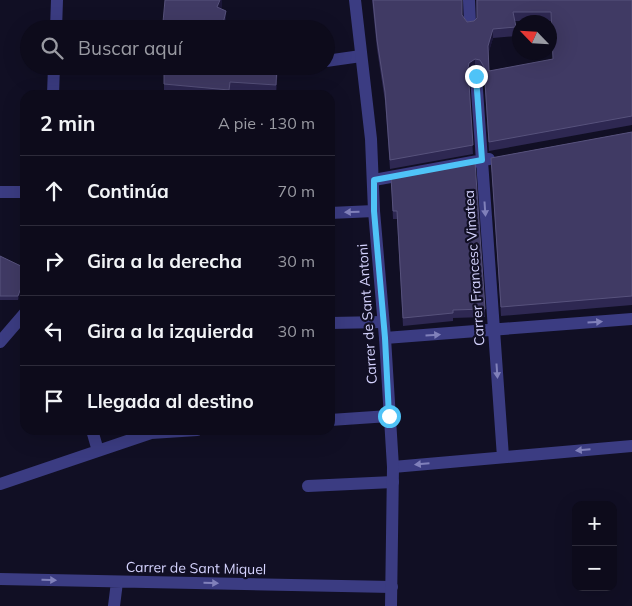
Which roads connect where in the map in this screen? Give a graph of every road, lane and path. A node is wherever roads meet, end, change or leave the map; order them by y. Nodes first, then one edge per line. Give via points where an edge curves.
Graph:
1 (57, 0) edge
2 (355, 0) edge
3 (469, 0) edge
4 (56, 20) edge
5 (470, 23) edge
6 (360, 56) junction
7 (335, 60) edge
8 (54, 75) edge
9 (476, 76) dead end
10 (53, 90) edge
11 (501, 157) edge
12 (482, 160) junction
13 (374, 180) junction
14 (0, 192) edge
15 (20, 192) edge
16 (374, 211) junction
17 (335, 213) edge
18 (20, 319) edge
19 (632, 319) edge
20 (383, 322) junction
21 (335, 323) edge
22 (494, 330) junction
23 (385, 338) junction
24 (0, 342) edge
25 (389, 416) junction
26 (335, 420) edge
27 (93, 435) edge
28 (143, 435) edge
29 (632, 446) edge
30 (98, 451) junction
31 (503, 457) junction
32 (393, 467) junction
33 (393, 482) junction
34 (0, 484) edge
35 (308, 486) dead end
36 (0, 579) edge
37 (118, 582) junction
38 (392, 587) junction
39 (114, 606) edge
40 (391, 606) edge

1 - 4 street
2 - 6 street, Carrer de Sant Antoni
3 - 5 street
6 - 7 street
6 - 13 street, Carrer de Sant Antoni via 372,139
8 - 10 street
9 - 12 street, Carrer Francesc Vinatea
11 - 12 street
12 - 13 street
12 -> 22 street, Carrer Francesc Vinatea
13 - 16 street, Carrer de Sant Antoni
14 - 15 street
16 -> 17 street
16 - 20 street, Carrer de Sant Antoni
18 - 24 street
22 -> 19 street
20 - 21 street
20 - 23 street, Carrer de Sant Antoni
23 -> 22 street
22 -> 31 street, Carrer Francesc Vinatea
23 - 25 street, Carrer de Sant Antoni
25 - 26 street
25 - 32 street, Carrer de Sant Antoni
27 - 30 street
28 - 30 street
29 -> 31 street
30 - 34 street
31 -> 32 street
32 - 33 street, Carrer de Sant Antoni
33 - 35 street
33 - 38 street, Carrer de Sant Antoni
36 -> 37 street, Carrer de Sant Miquel
37 -> 38 street, Carrer de Sant Miquel
37 - 39 street
38 - 40 street, Carrer de Sant Antoni

